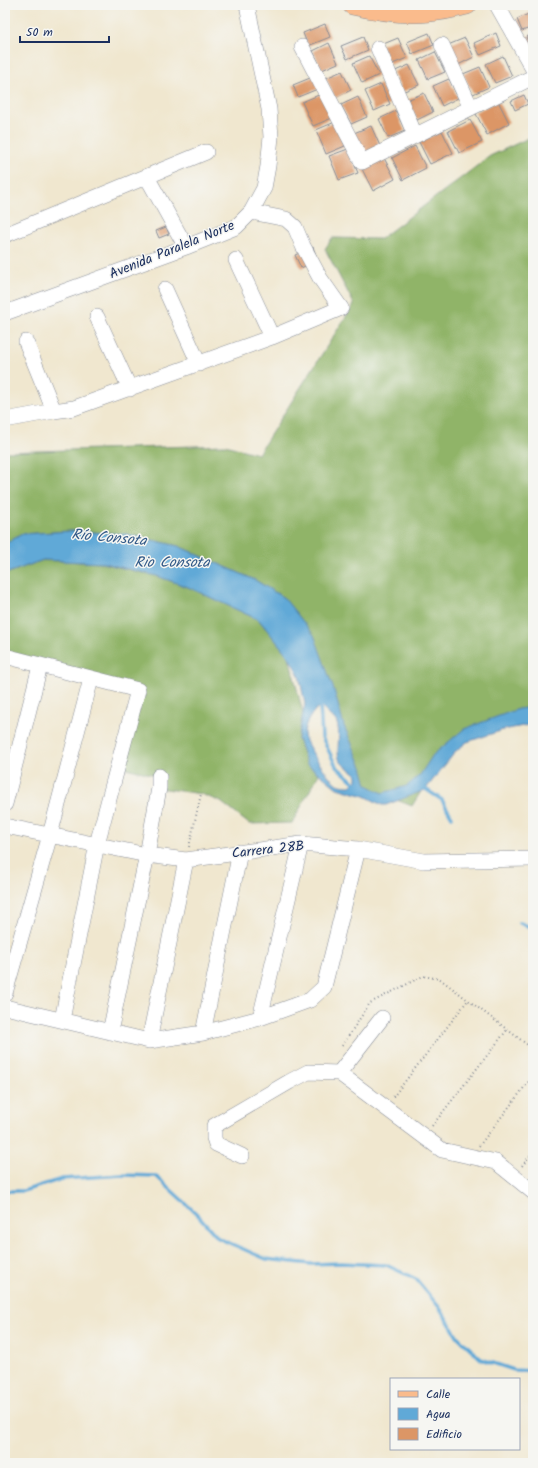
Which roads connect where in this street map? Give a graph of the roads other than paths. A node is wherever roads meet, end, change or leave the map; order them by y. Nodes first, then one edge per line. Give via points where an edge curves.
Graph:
1 (352, 5) edge
2 (467, 5) edge
3 (497, 5) edge
4 (247, 6) edge
5 (442, 45) dead end
6 (302, 47) dead end
7 (378, 48) dead end
8 (533, 69) edge
9 (533, 77) edge
10 (471, 108) junction
11 (415, 135) junction
12 (206, 152) dead end
13 (146, 177) junction
14 (252, 212) junction
15 (5, 235) edge
16 (186, 247) junction
17 (236, 260) dead end
18 (166, 289) dead end
19 (5, 314) edge
20 (97, 317) dead end
21 (272, 337) junction
22 (26, 342) dead end
23 (199, 364) junction
24 (130, 389) junction
25 (54, 411) junction
26 (5, 420) edge
27 (5, 656) edge
28 (40, 666) junction
29 (91, 679) junction
30 (159, 776) dead end
31 (5, 804) edge
32 (5, 826) edge
33 (50, 835) junction
34 (96, 844) junction
35 (301, 844) junction
36 (358, 849) junction
37 (240, 852) junction
38 (147, 855) junction
39 (533, 859) edge
40 (186, 860) junction
41 (5, 993) edge
42 (5, 1007) edge
43 (260, 1018) junction
44 (382, 1018) dead end
45 (62, 1020) junction
46 (110, 1032) junction
47 (203, 1033) junction
48 (149, 1040) junction
49 (339, 1073) junction
50 (242, 1156) dead end
51 (533, 1192) edge

1 - 2 main road via 379,11 406,12 430,12
3 - 8 street
4 - 14 street, Avenida Paralela Norte via 269,108 271,138 264,188
5 - 10 street
6 - 11 street via 362,162
7 - 11 street
9 - 10 street
10 - 11 street
12 - 13 street
13 - 15 street
13 - 16 street
14 - 16 street, Avenida Paralela Norte via 236,227
14 - 21 street via 286,219 295,227 320,278 341,308
16 - 19 street, Avenida Paralela Norte
17 - 21 street
18 - 23 street
20 - 24 street
21 - 23 street
22 - 25 street
23 - 24 street
24 - 25 street via 74,408
25 - 26 street
27 - 28 street
28 - 29 street
28 - 31 street
29 - 33 street
29 - 34 street via 138,690
30 - 38 street
32 - 33 street, Carrera 28B
33 - 34 street, Carrera 28B
33 - 41 street
34 - 38 street, Carrera 28B
34 - 45 street
35 - 36 street, Carrera 28B
35 - 37 street, Carrera 28B
35 - 43 street
36 - 39 street, Carrera 28B via 424,861
36 - 43 street via 324,987 310,1000
37 - 40 street, Carrera 28B
37 - 47 street
38 - 40 street, Carrera 28B
38 - 46 street
40 - 48 street
42 - 45 street
43 - 47 street
44 - 49 street
45 - 46 street
46 - 48 street
47 - 48 street
49 - 50 street via 308,1072 214,1126 216,1144
49 - 51 street via 442,1150 496,1162

